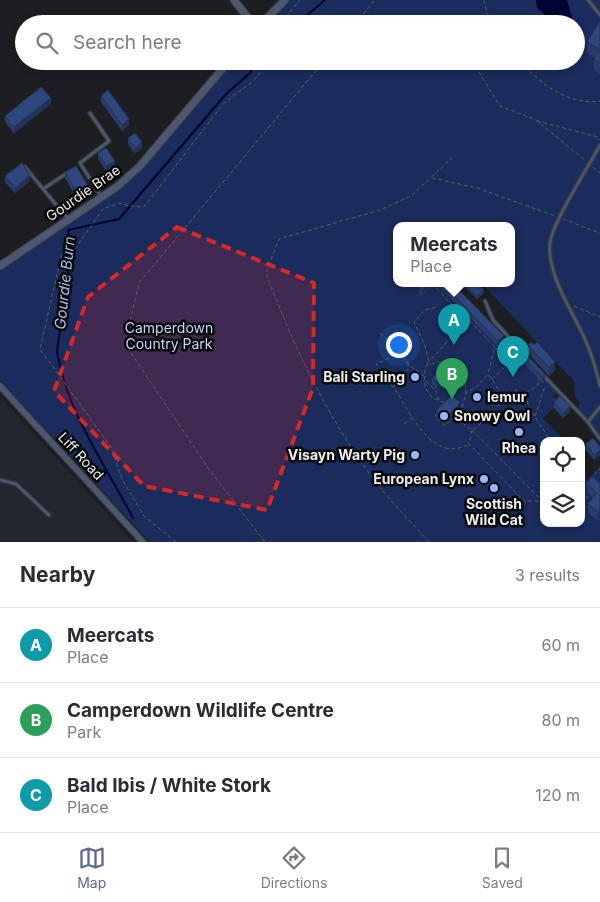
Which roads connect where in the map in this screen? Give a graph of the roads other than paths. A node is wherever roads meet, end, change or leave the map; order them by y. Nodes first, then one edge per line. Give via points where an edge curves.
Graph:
1 (234, 0) edge
2 (285, 0) edge
3 (588, 0) edge
4 (595, 0) edge
5 (591, 5) junction
6 (246, 15) edge
7 (270, 15) edge
8 (600, 15) edge
9 (221, 70) edge
10 (90, 113) dead end
11 (600, 144) edge
12 (80, 163) junction
13 (26, 167) edge
14 (43, 189) junction
15 (101, 197) junction
16 (68, 219) junction
17 (0, 266) edge
18 (485, 301) dead end
19 (518, 347) edge
20 (536, 368) edge
21 (600, 386) edge
22 (1, 388) edge
23 (600, 407) edge
24 (588, 422) junction
25 (600, 439) edge
26 (0, 480) edge
27 (49, 515) dead end
28 (143, 542) edge

1 - 6 street
2 - 7 street
3 - 5 lane
4 - 5 lane
5 - 8 lane
9 - 15 street, Gourdie Brae via 140,166
10 - 12 lane via 109,141
11 - 21 lane via 560,218 550,245 566,306 584,336
12 - 14 lane
12 - 15 lane
13 - 14 lane
14 - 16 lane
15 - 16 street, Gourdie Brae
16 - 17 street, Gourdie Brae
18 - 19 lane via 493,320
20 - 24 lane
22 - 28 street, Liff Road
23 - 24 lane
24 - 25 lane
26 - 27 lane via 16,484

